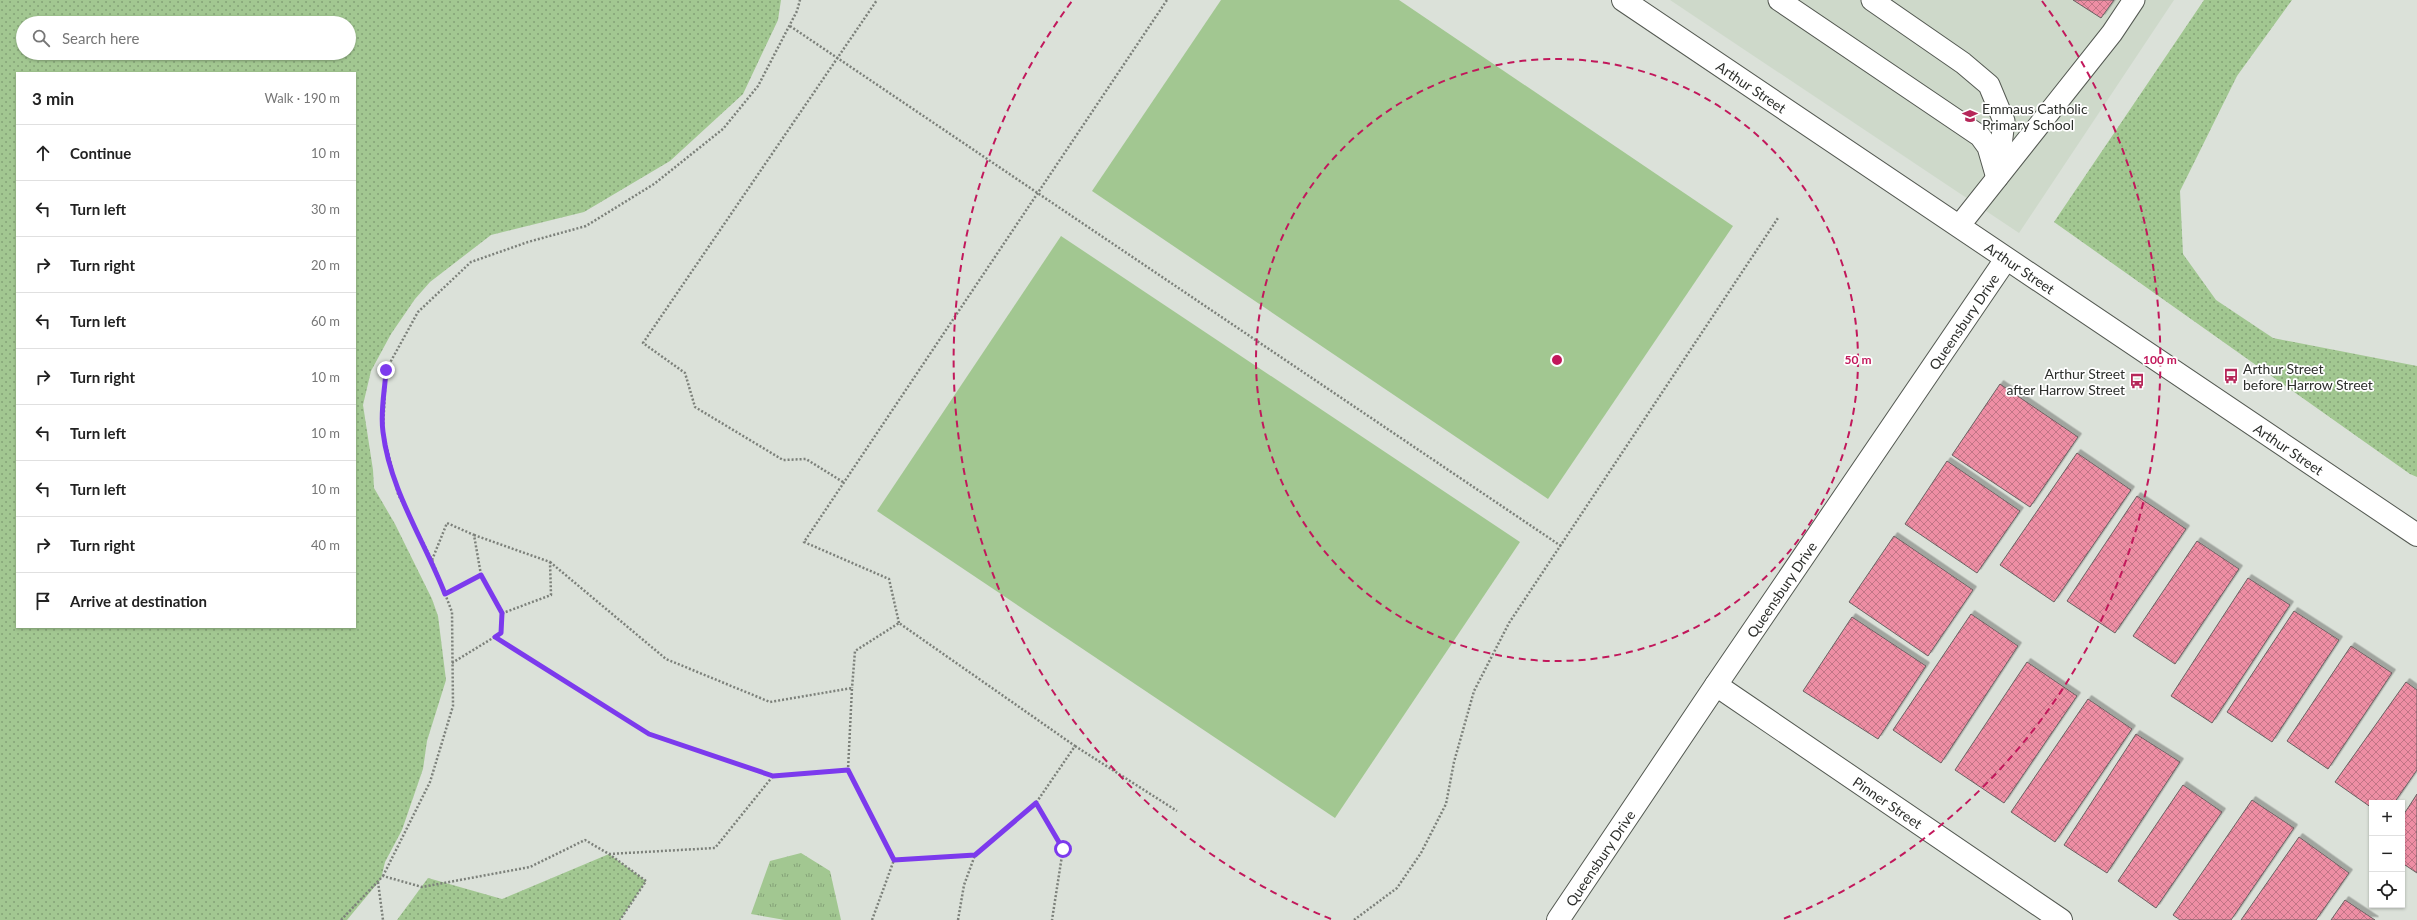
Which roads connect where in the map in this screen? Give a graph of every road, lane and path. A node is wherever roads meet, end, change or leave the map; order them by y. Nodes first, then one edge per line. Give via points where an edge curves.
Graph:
1 (800, 0) edge
2 (877, 0) edge
3 (1167, 0) edge
4 (1623, 0) edge
5 (1779, 0) edge
6 (1872, 0) edge
7 (2134, 0) edge
8 (790, 26) junction
9 (837, 58) junction
10 (1997, 178) junction
11 (1037, 193) junction
12 (1778, 218) dead end
13 (1959, 226) junction
14 (2006, 259) junction
15 (843, 482) junction
16 (474, 535) junction
17 (2417, 535) edge
18 (1561, 546) junction
19 (432, 560) junction
20 (550, 562) junction
21 (481, 575) junction
22 (445, 594) junction
23 (502, 613) junction
24 (899, 623) junction
25 (495, 637) junction
26 (452, 664) junction
27 (1716, 685) junction
28 (852, 688) junction
29 (1075, 746) junction
30 (848, 770) junction
31 (773, 776) junction
32 (1036, 803) junction
33 (1177, 811) dead end
34 (610, 854) junction
35 (975, 855) junction
36 (894, 860) junction
37 (384, 876) junction
38 (378, 882) junction
39 (341, 920) edge
40 (383, 920) edge
41 (620, 920) edge
42 (872, 920) edge
43 (958, 920) edge
44 (1052, 920) edge
45 (1354, 920) edge
46 (1558, 920) edge
47 (2061, 920) edge

1 - 8 path
2 - 9 path
3 - 11 path
4 - 13 street, Arthur Street
5 - 10 lane via 1980,136 1988,146
6 - 10 lane via 1963,63 1989,85 2004,121
7 - 10 lane via 2112,33
8 - 9 path
8 - 19 path via 758,86 723,129 654,184 586,226 528,242 471,262 418,312 386,370 383,431 398,494
9 - 11 path
9 - 15 path via 643,343 685,373 694,408 783,460 806,459
10 - 13 lane
11 - 15 path
11 - 18 path
12 - 18 path
13 - 14 street, Arthur Street
14 - 17 street, Arthur Street
14 - 27 street, Queensbury Drive
15 - 24 path via 804,542 889,579
16 - 19 path via 447,523
16 - 20 path
16 - 21 path
18 - 45 path via 1509,623 1474,691 1454,762 1446,804 1421,853 1397,888
19 - 22 path
20 - 23 path via 551,595
20 - 28 path via 666,659 770,702
21 - 22 path
21 - 23 path
22 - 26 path via 452,612
23 - 25 path via 501,633
24 - 28 path via 855,650
24 - 29 path
25 - 26 path
25 - 31 path via 649,734
26 - 37 path via 453,706 430,782
27 - 46 street, Queensbury Drive
27 - 47 street, Pinner Street
28 - 30 path
29 - 32 path
29 - 33 path
30 - 31 path
30 - 36 path
31 - 34 path via 715,848
32 - 35 path
32 - 44 path via 1063,849
34 - 37 path via 585,840 530,866 422,887
34 - 41 path via 646,881
35 - 36 path
35 - 43 path via 964,885
36 - 42 path
37 - 38 path
38 - 39 path
38 - 40 path

